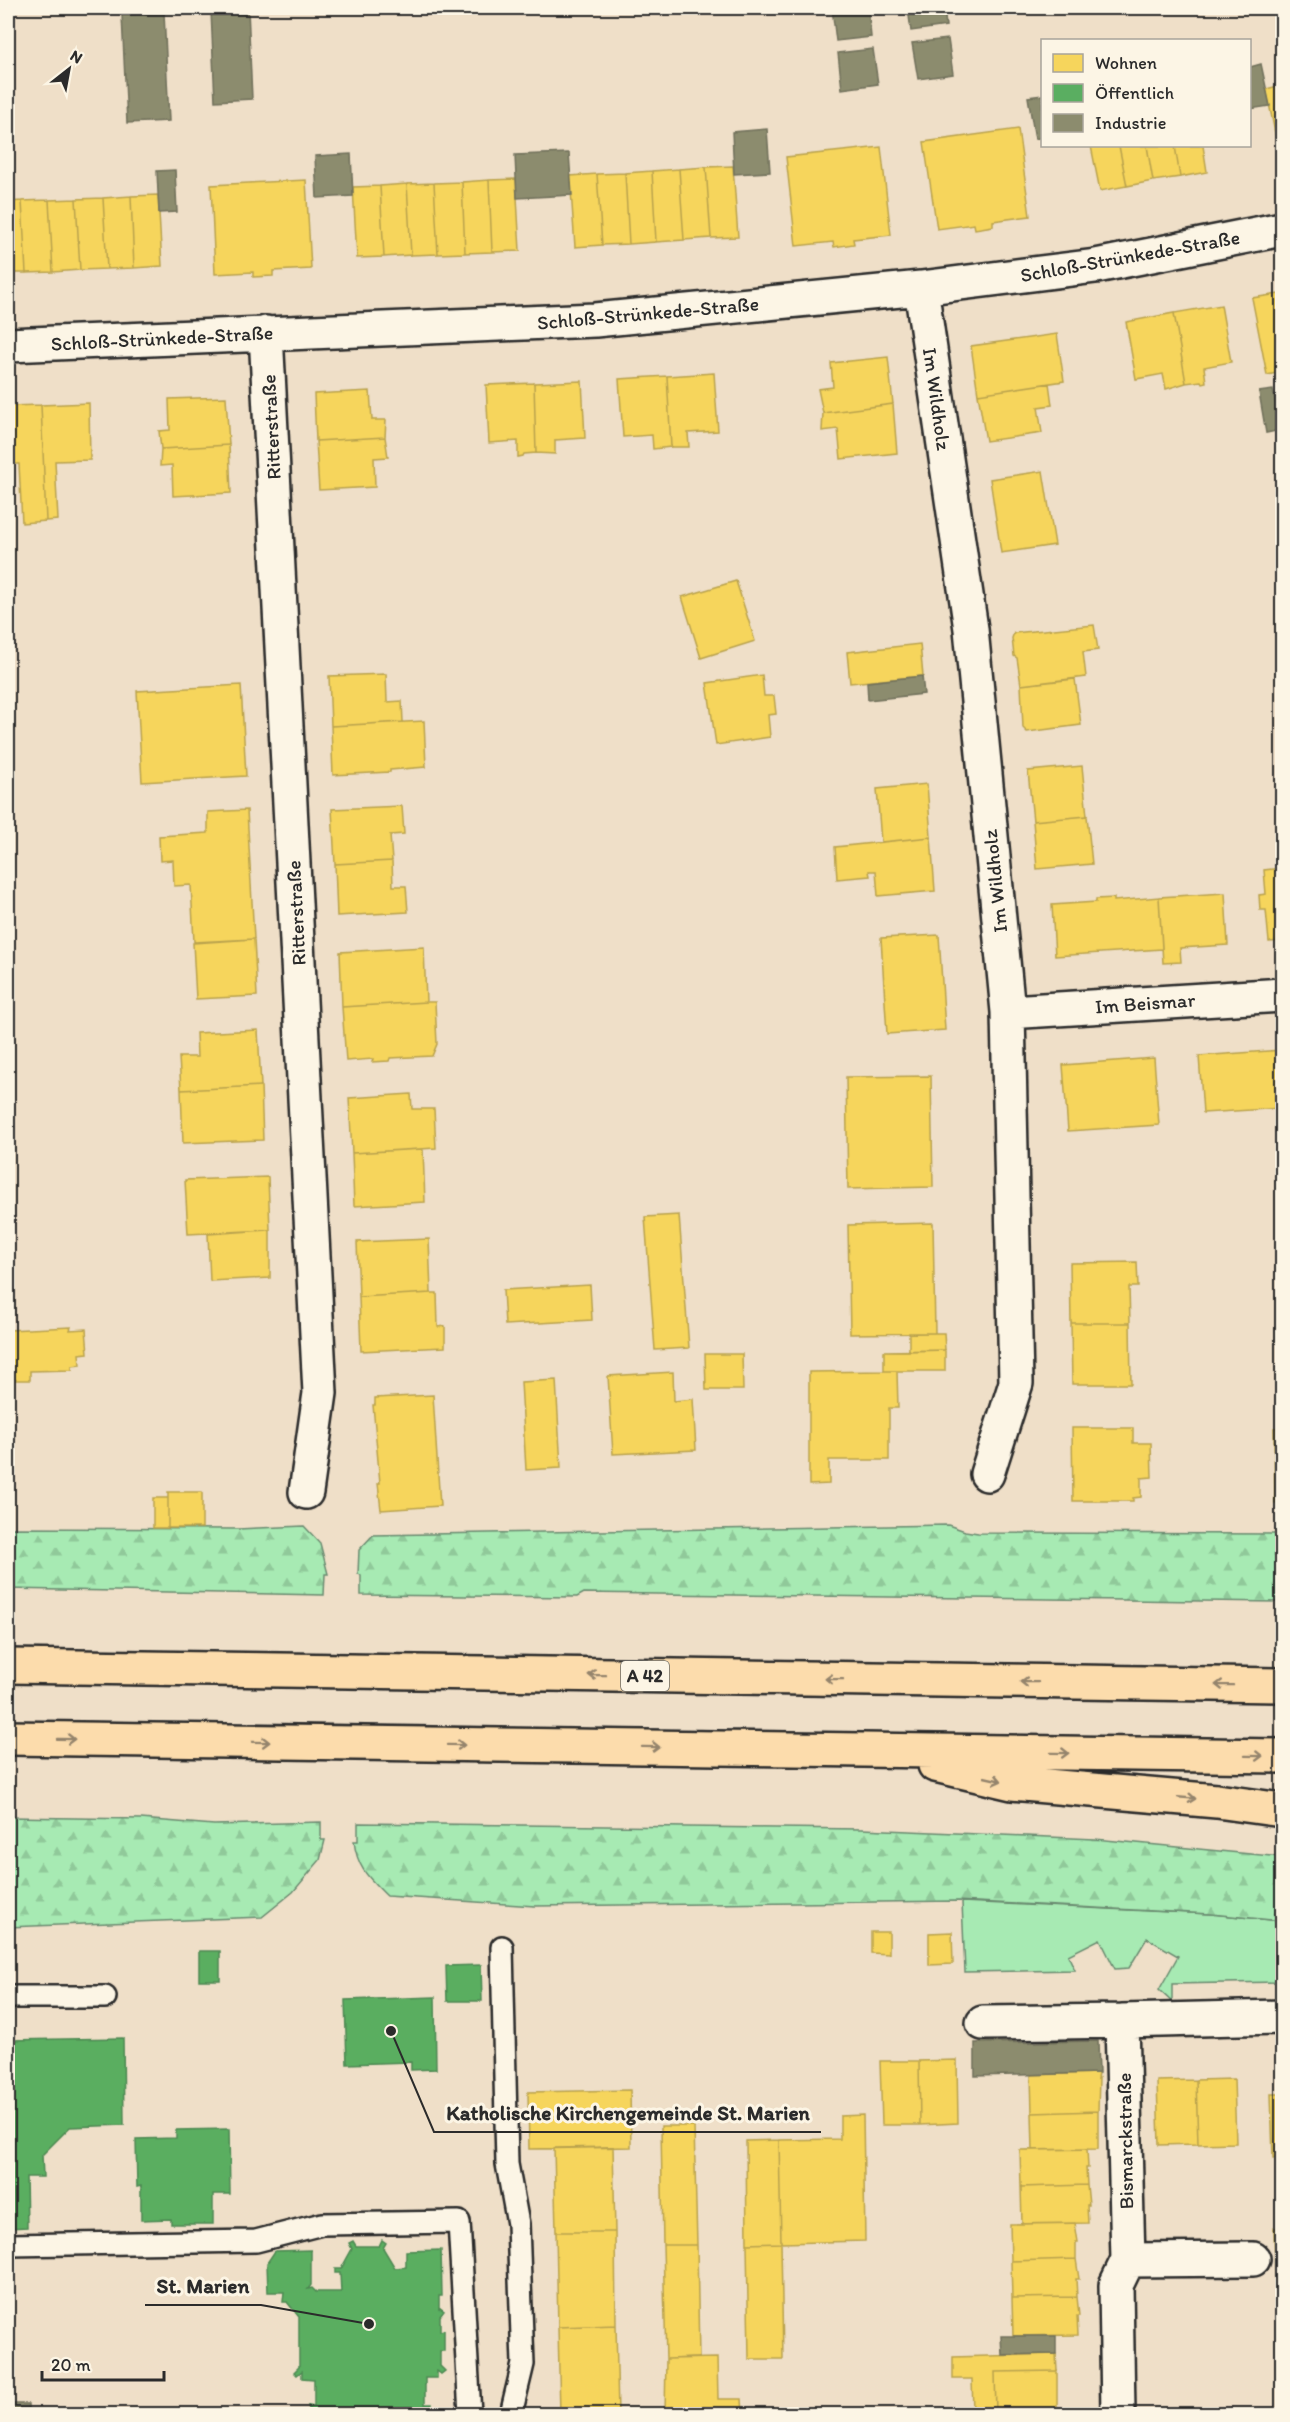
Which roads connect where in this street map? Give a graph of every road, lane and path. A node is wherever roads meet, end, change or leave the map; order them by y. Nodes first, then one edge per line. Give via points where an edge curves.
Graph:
1 (1282, 229) edge
2 (921, 288) junction
3 (266, 333) junction
4 (8, 345) edge
5 (1282, 994) edge
6 (1008, 1012) junction
7 (987, 1474) dead end
8 (306, 1492) dead end
9 (8, 1666) edge
10 (1282, 1685) edge
11 (8, 1738) edge
12 (875, 1750) junction
13 (1282, 1756) edge
14 (1282, 1810) edge
15 (502, 1947) dead end
16 (105, 1996) dead end
17 (8, 1997) edge
18 (1282, 2017) edge
19 (1122, 2021) junction
20 (983, 2023) dead end
21 (8, 2245) edge
22 (1253, 2259) dead end
23 (1128, 2260) junction
24 (470, 2415) edge
25 (511, 2415) edge
26 (1119, 2415) edge

1 - 2 street, Schloß-Strünkede-Straße via 1096,266
2 - 3 street, Schloß-Strünkede-Straße via 596,320
2 - 6 street, Im Wildholz via 971,629
3 - 4 street, Schloß-Strünkede-Straße
3 - 8 street, Ritterstraße via 320,1384
5 - 6 street, Im Beismar
6 - 7 street, Im Wildholz via 1016,1383
10 -> 9 highway, A 42
11 -> 12 highway
12 -> 13 highway
12 -> 14 highway via 1012,1783
15 - 25 lane via 507,2164 518,2224 523,2364
16 - 17 lane
18 - 19 street
19 - 20 street
19 - 23 street, Bismarckstraße
21 - 24 lane via 256,2241 322,2224 459,2222
22 - 23 street
23 - 26 street, Bismarckstraße via 1116,2285

